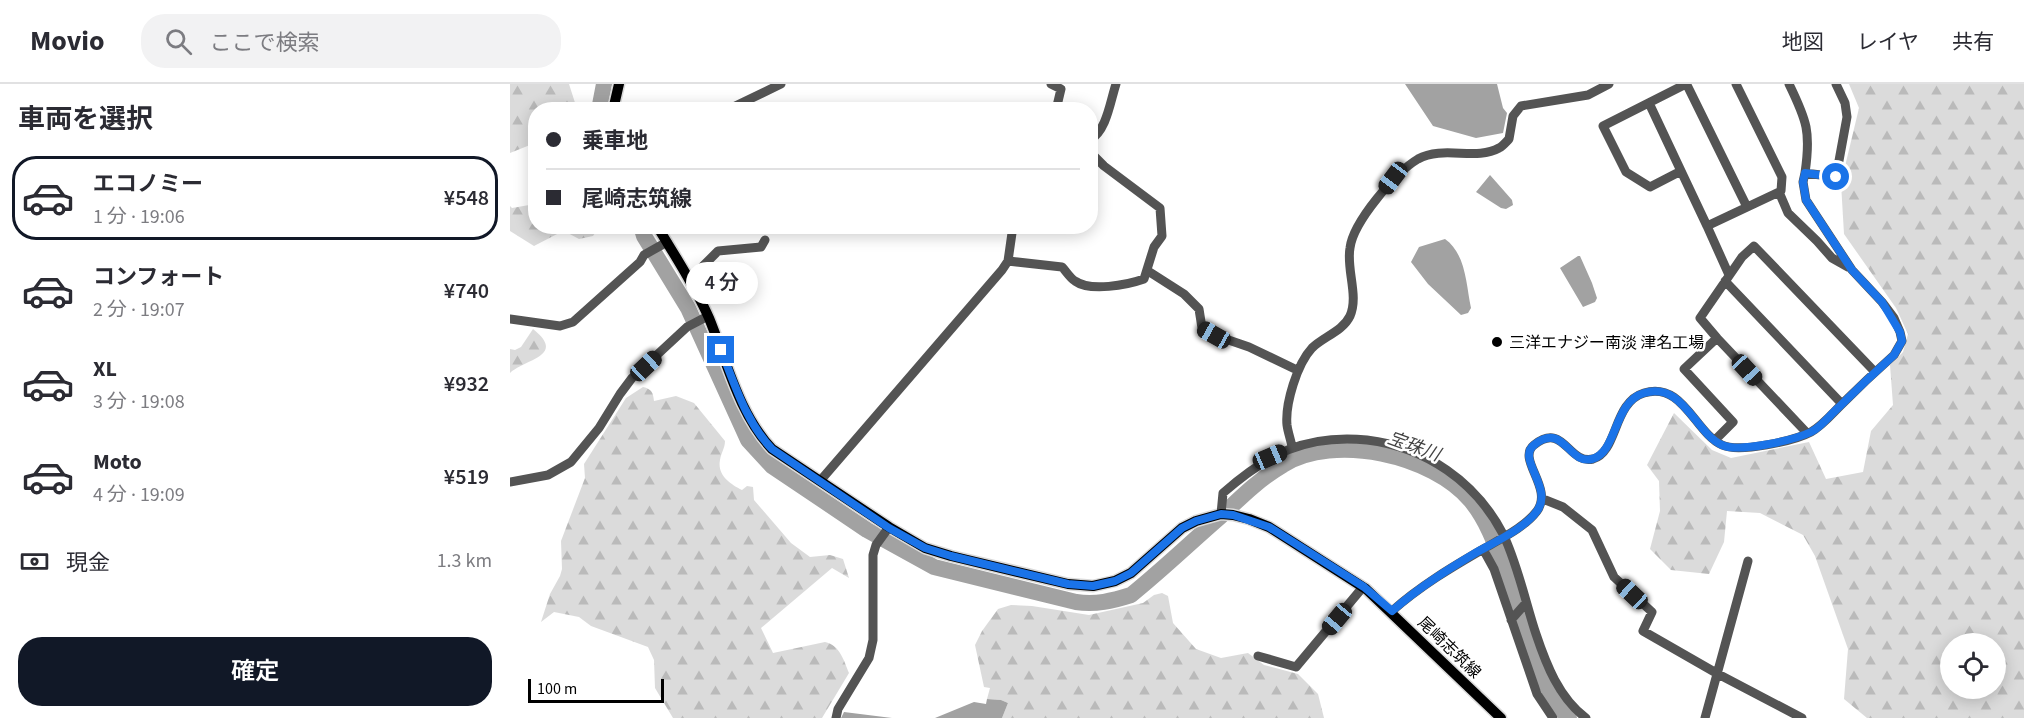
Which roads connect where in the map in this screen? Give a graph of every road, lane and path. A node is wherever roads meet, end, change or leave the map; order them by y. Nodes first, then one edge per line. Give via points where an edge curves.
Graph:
1 (619, 84) edge
2 (781, 84) edge
3 (1051, 84) edge
4 (1116, 84) edge
5 (1609, 84) edge
6 (1686, 84) edge
7 (1736, 84) edge
8 (1789, 84) edge
9 (1836, 84) edge
10 (615, 102) edge
11 (744, 102) edge
12 (1058, 102) edge
13 (1649, 103) junction
14 (1098, 135) edge
15 (1098, 160) edge
16 (1681, 171) junction
17 (1805, 173) junction
18 (1779, 192) junction
19 (1747, 207) junction
20 (1707, 226) junction
21 (660, 234) edge
22 (1012, 234) edge
23 (765, 240) dead end
24 (663, 245) junction
25 (1008, 261) junction
26 (1852, 270) junction
27 (1148, 271) junction
28 (1727, 278) junction
29 (689, 280) junction
30 (705, 318) junction
31 (510, 319) edge
32 (1717, 338) junction
33 (1297, 370) junction
34 (1875, 372) junction
35 (1842, 404) junction
36 (1808, 433) junction
37 (1715, 440) junction
38 (1292, 447) junction
39 (820, 481) junction
40 (510, 482) edge
41 (1543, 500) junction
42 (1221, 509) junction
43 (888, 530) junction
44 (1502, 538) junction
45 (1484, 548) junction
46 (1748, 561) dead end
47 (1364, 587) junction
48 (1526, 603) junction
49 (1392, 611) junction
50 (1511, 620) junction
51 (1258, 656) dead end
52 (1718, 674) junction
53 (836, 718) edge
54 (1501, 718) edge
55 (1553, 718) edge
56 (1586, 718) edge
57 (1705, 718) edge
58 (1802, 718) edge

1 - 10 main road
2 - 11 street
3 - 12 street via 1061,89
4 - 14 street
5 - 33 street via 1588,95 1521,106 1513,116 1509,139 1498,149 1429,154 1393,178 1349,248 1349,318 1311,349
6 - 13 street
6 - 19 street
7 - 18 street via 1782,177
8 - 17 street via 1808,129
9 - 17 street via 1847,117 1836,177
13 - 16 street
13 - 16 street via 1603,126 1626,172 1650,187
15 - 27 street via 1160,208 1162,236 1154,247
16 - 20 street
17 - 26 street via 1806,200
18 - 19 street
18 - 26 street via 1788,213 1832,258
19 - 20 street
20 - 28 street
21 - 24 main road, 尾崎志筑線
22 - 25 street
23 - 29 street via 761,247 718,251
24 - 29 main road, 尾崎志筑線
24 - 31 street via 644,255 573,322 560,326
25 - 27 street via 1062,267 1075,282 1095,287 1133,283 1144,279
25 - 39 street
26 - 34 street via 1882,302 1900,332 1902,341 1898,349
27 - 33 street via 1184,294 1199,309 1202,328
28 - 32 street via 1700,318
28 - 34 street via 1754,246
28 - 35 street
29 - 30 main road, 尾崎志筑線
30 - 39 main road, 尾崎志筑線 via 758,434 772,449
30 - 40 street via 687,327 632,378 572,462 548,475
32 - 36 street
32 - 37 street via 1684,369 1733,422
33 - 38 street via 1287,424
34 - 35 street
35 - 36 street
36 - 37 street via 1735,448
37 - 41 street via 1674,397 1644,393 1628,404 1604,452 1595,458 1578,457 1557,439 1532,446 1528,452 1530,463
38 - 42 street via 1246,472 1223,493
38 - 44 street via 1348,439 1408,450 1438,464 1467,486 1486,506
39 - 43 main road, 尾崎志筑線
41 - 44 street via 1537,512
41 - 52 street via 1563,507 1595,533 1614,577 1652,612 1643,631
42 - 43 main road, 尾崎志筑線 via 1182,528 1131,573 1093,586 1068,584 951,556
42 - 47 main road, 尾崎志筑線 via 1269,527
43 - 53 street via 873,555 874,630 869,658
44 - 45 street
44 - 48 street
45 - 49 street via 1423,586
45 - 50 street
46 - 52 street
47 - 49 main road, 尾崎志筑線
47 - 51 street via 1296,667
48 - 50 street
48 - 56 street via 1560,691
49 - 54 main road, 尾崎志筑線
50 - 55 street via 1537,694
52 - 57 street
52 - 58 street

